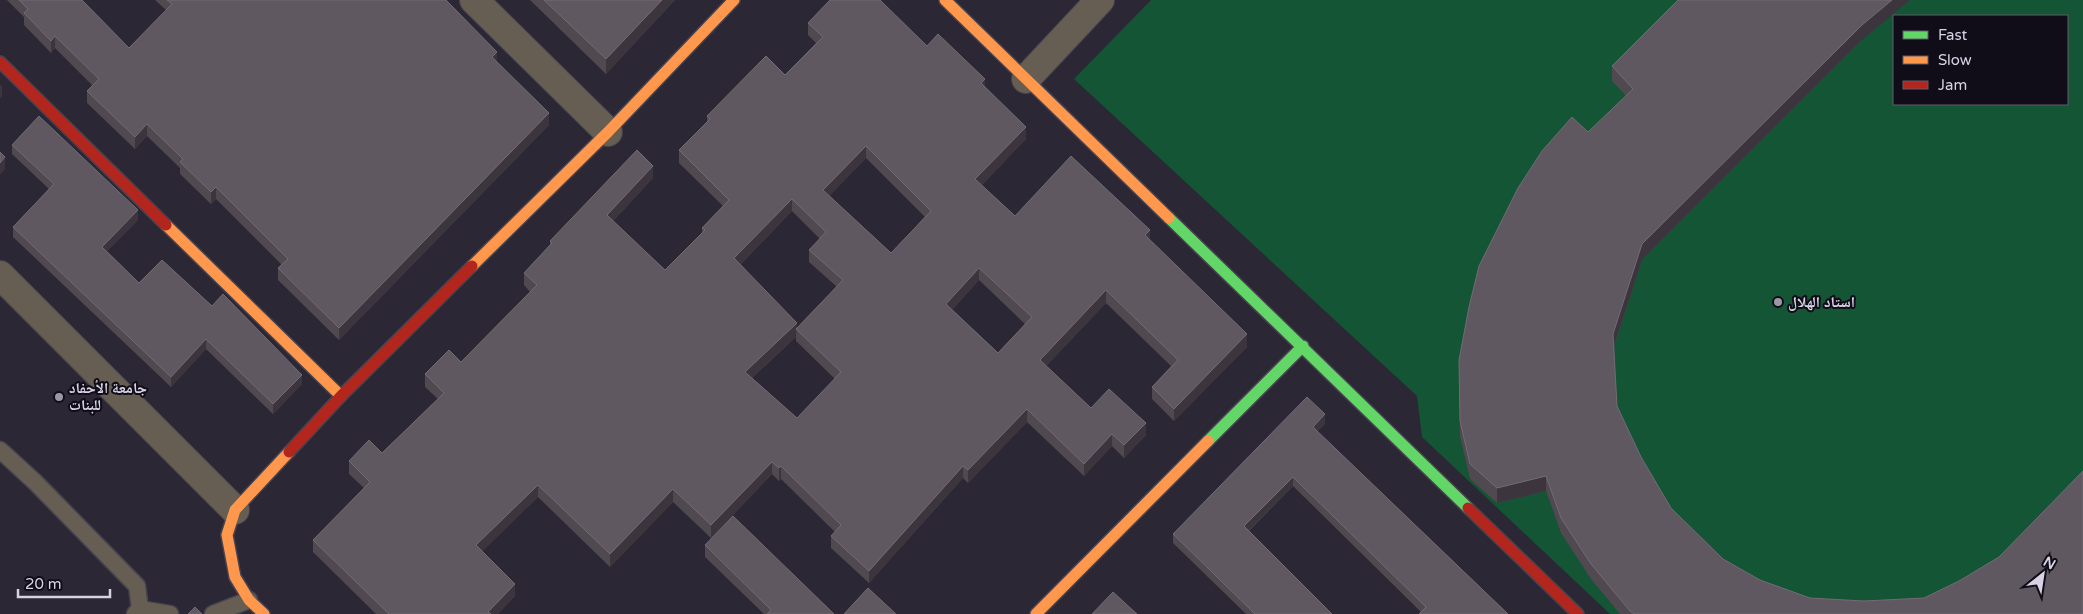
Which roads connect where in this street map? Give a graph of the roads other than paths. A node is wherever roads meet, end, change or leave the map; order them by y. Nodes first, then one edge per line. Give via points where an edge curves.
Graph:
1 (474, 0) edge
2 (734, 0) edge
3 (944, 0) edge
4 (1100, 0) edge
5 (0, 62) edge
6 (1026, 79) junction
7 (608, 132) junction
8 (0, 275) edge
9 (1303, 346) junction
10 (341, 396) junction
11 (0, 450) edge
12 (235, 510) junction
13 (249, 600) junction
14 (137, 612) edge
15 (170, 614) edge
16 (213, 614) edge
17 (264, 614) edge
18 (1036, 614) edge
19 (1578, 614) edge

1 - 7 street
2 - 7 street
3 - 6 street
4 - 6 street
5 - 10 street
6 - 9 street
7 - 10 street
8 - 12 street
9 - 18 street
9 - 19 street
10 - 12 street
11 - 14 lane via 138,586
12 - 13 street via 226,536 235,577
13 - 16 lane
13 - 17 street
14 - 15 lane

